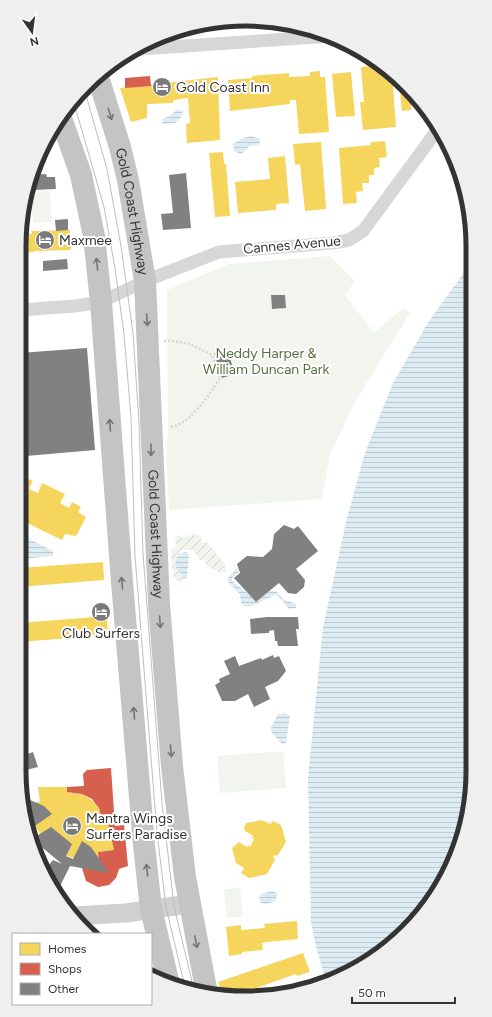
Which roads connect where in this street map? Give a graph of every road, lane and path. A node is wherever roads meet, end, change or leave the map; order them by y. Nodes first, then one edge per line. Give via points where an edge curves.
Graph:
1 (315, 37) edge
2 (151, 48) edge
3 (100, 82) edge
4 (63, 124) edge
5 (435, 133) edge
6 (144, 281) junction
7 (101, 302) junction
8 (26, 310) edge
9 (163, 341) dead end
10 (166, 427) dead end
11 (189, 904) junction
12 (151, 909) junction
13 (81, 916) edge
14 (167, 976) edge
15 (206, 987) edge

1 - 2 street
3 -> 6 highway, Gold Coast Highway via 128,180
7 -> 4 highway via 88,204
5 - 6 street, Cannes Avenue via 363,231 355,237 333,243 219,252
6 - 7 street, Cannes Avenue
6 -> 11 highway, Gold Coast Highway via 159,604 177,819
7 - 8 street, Cannes Avenue
12 -> 7 highway via 122,587
9 - 10 path via 176,340 212,355 220,378 210,394 181,425
11 - 12 street
11 -> 15 highway, Gold Coast Highway
12 - 13 street
12 - 14 highway

